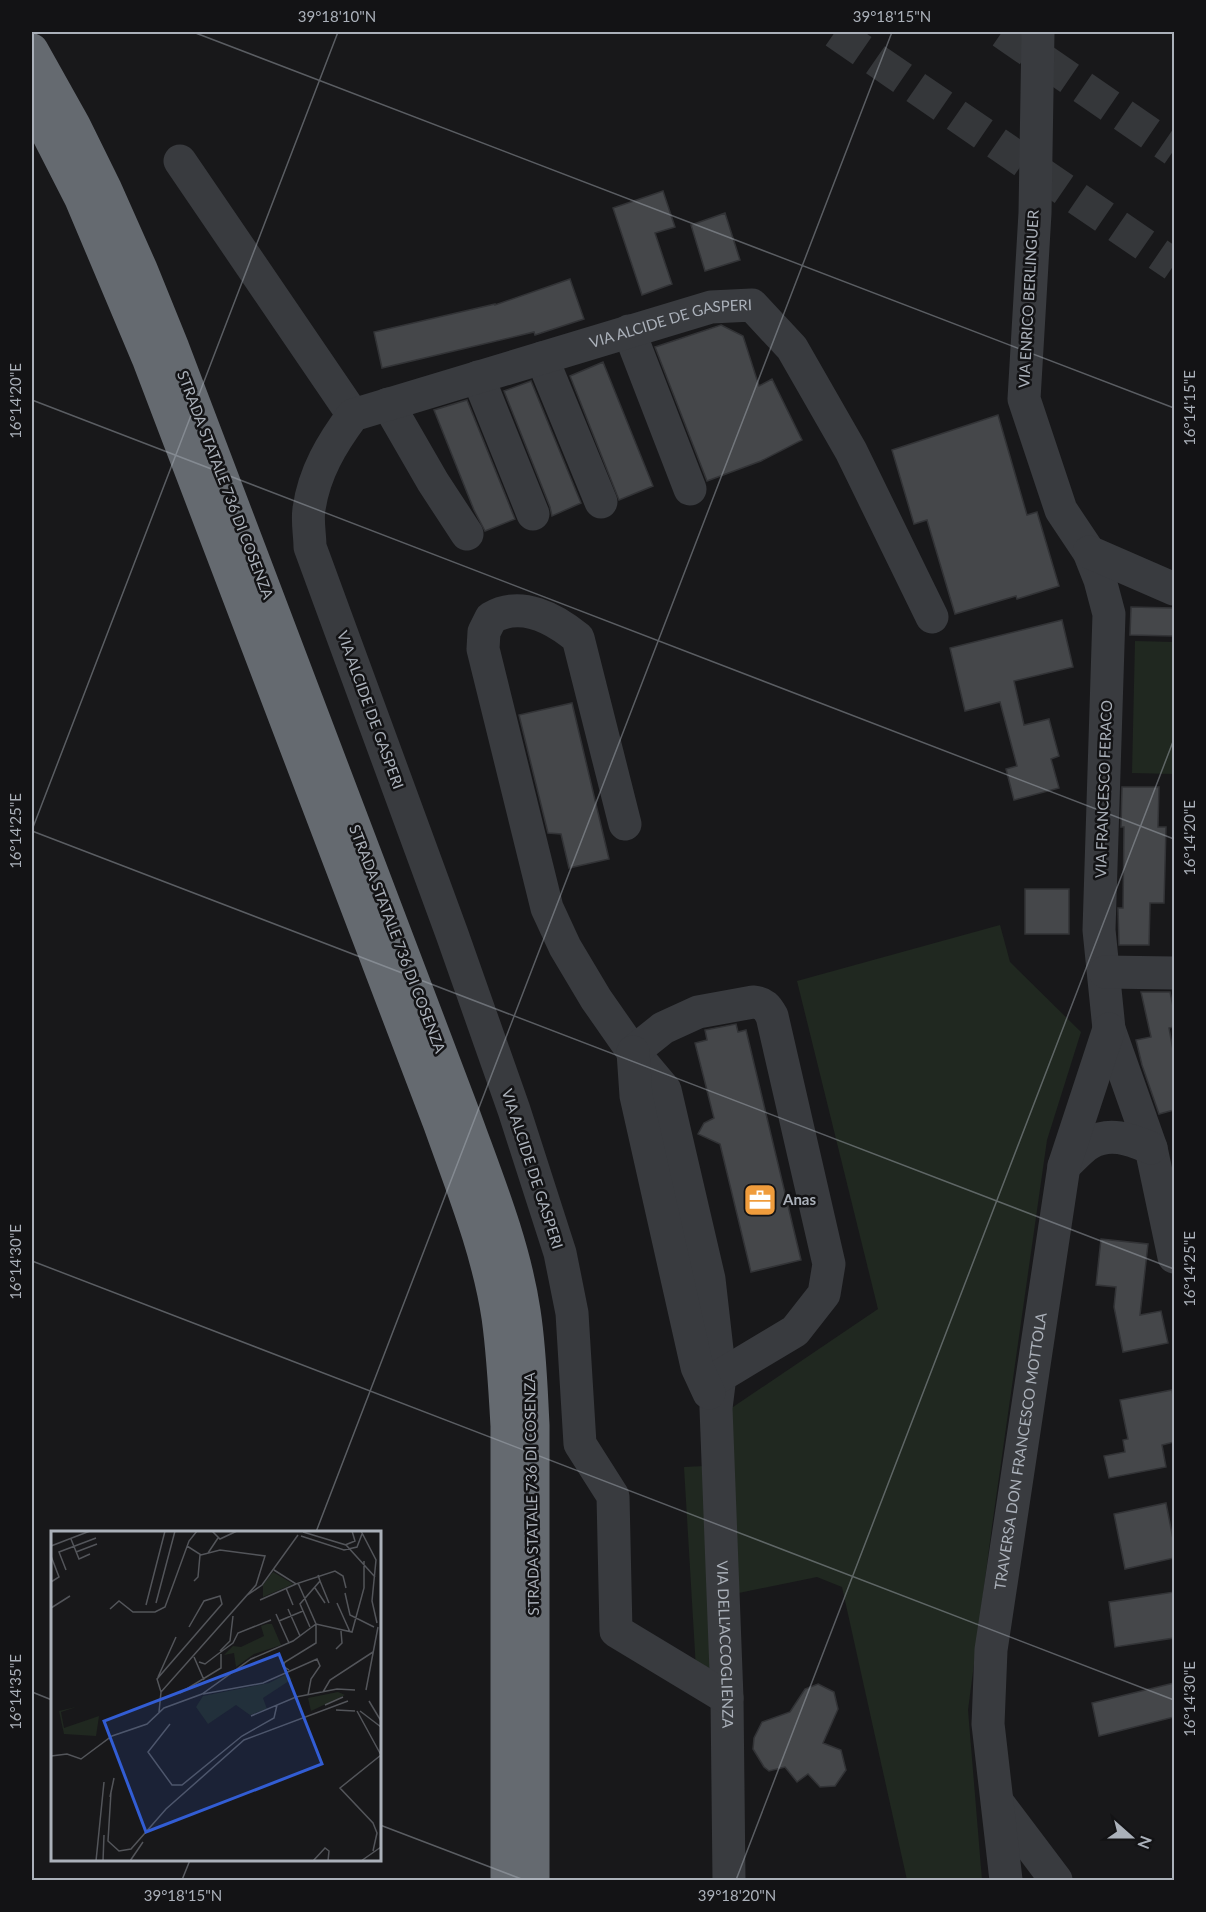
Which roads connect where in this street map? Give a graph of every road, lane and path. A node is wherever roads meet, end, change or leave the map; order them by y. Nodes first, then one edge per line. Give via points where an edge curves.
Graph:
1 (1038, 32) edge
2 (32, 50) edge
3 (32, 104) edge
4 (180, 160) dead end
5 (629, 332) junction
6 (542, 358) junction
7 (478, 377) junction
8 (388, 404) junction
9 (353, 415) junction
10 (690, 489) dead end
11 (601, 502) dead end
12 (533, 514) dead end
13 (467, 534) dead end
14 (1089, 552) junction
15 (1174, 589) edge
16 (932, 617) dead end
17 (625, 824) dead end
18 (1104, 972) junction
19 (1174, 973) edge
20 (1109, 1029) junction
21 (633, 1052) junction
22 (1151, 1148) junction
23 (1064, 1166) junction
24 (1174, 1257) edge
25 (720, 1376) junction
26 (716, 1408) junction
27 (727, 1698) junction
28 (999, 1803) junction
29 (507, 1881) edge
30 (533, 1881) edge
31 (729, 1881) edge
32 (1006, 1881) edge
33 (1056, 1881) edge

1 - 14 street, VIA ENRICO BERLINGUER via 1035,213 1024,399 1061,510
2 - 30 highway, STRADA STATALE 736 DI COSENZA via 105,188 173,348 464,1115 512,1256 524,1310 533,1425
3 - 29 highway, STRADA STATALE 736 DI COSENZA via 81,199 148,358 440,1125 486,1263 498,1315 507,1426
4 - 9 street
5 - 6 street, VIA ALCIDE DE GASPERI
5 - 10 street
5 - 16 street, VIA ALCIDE DE GASPERI via 711,307 752,306 792,348 851,451
6 - 7 street, VIA ALCIDE DE GASPERI
6 - 11 street
7 - 8 street, VIA ALCIDE DE GASPERI
7 - 12 street
8 - 9 street, VIA ALCIDE DE GASPERI
8 - 13 street
9 - 27 street, VIA ALCIDE DE GASPERI via 317,474 308,510 310,547 456,945 560,1253 572,1313 580,1444 619,1486 616,1631
14 - 15 street
14 - 18 street, VIA FRANCESCO FERACO via 1110,614 1099,930
17 - 21 street via 578,638 538,614 505,612 491,618 484,632 483,649 547,908 596,999
18 - 19 street
18 - 20 street, VIA FRANCESCO FERACO
20 - 22 street
20 - 23 street, TRAVERSA DON FRANCESCO MOTTOLA
21 - 25 street via 665,1090 709,1279
21 - 25 street via 663,1028 698,1012 760,1002 772,1016 829,1264 824,1294 795,1331
21 - 26 street via 636,1096 697,1367
22 - 23 street via 1127,1138 1112,1137 1090,1143
22 - 24 street
23 - 28 street, TRAVERSA DON FRANCESCO MOTTOLA via 991,1650 988,1724
25 - 26 street
26 - 27 street, VIA DELL'ACCOGLIENZA
27 - 31 street, VIA DELL'ACCOGLIENZA
28 - 32 street, TRAVERSA DON FRANCESCO MOTTOLA
28 - 33 street

